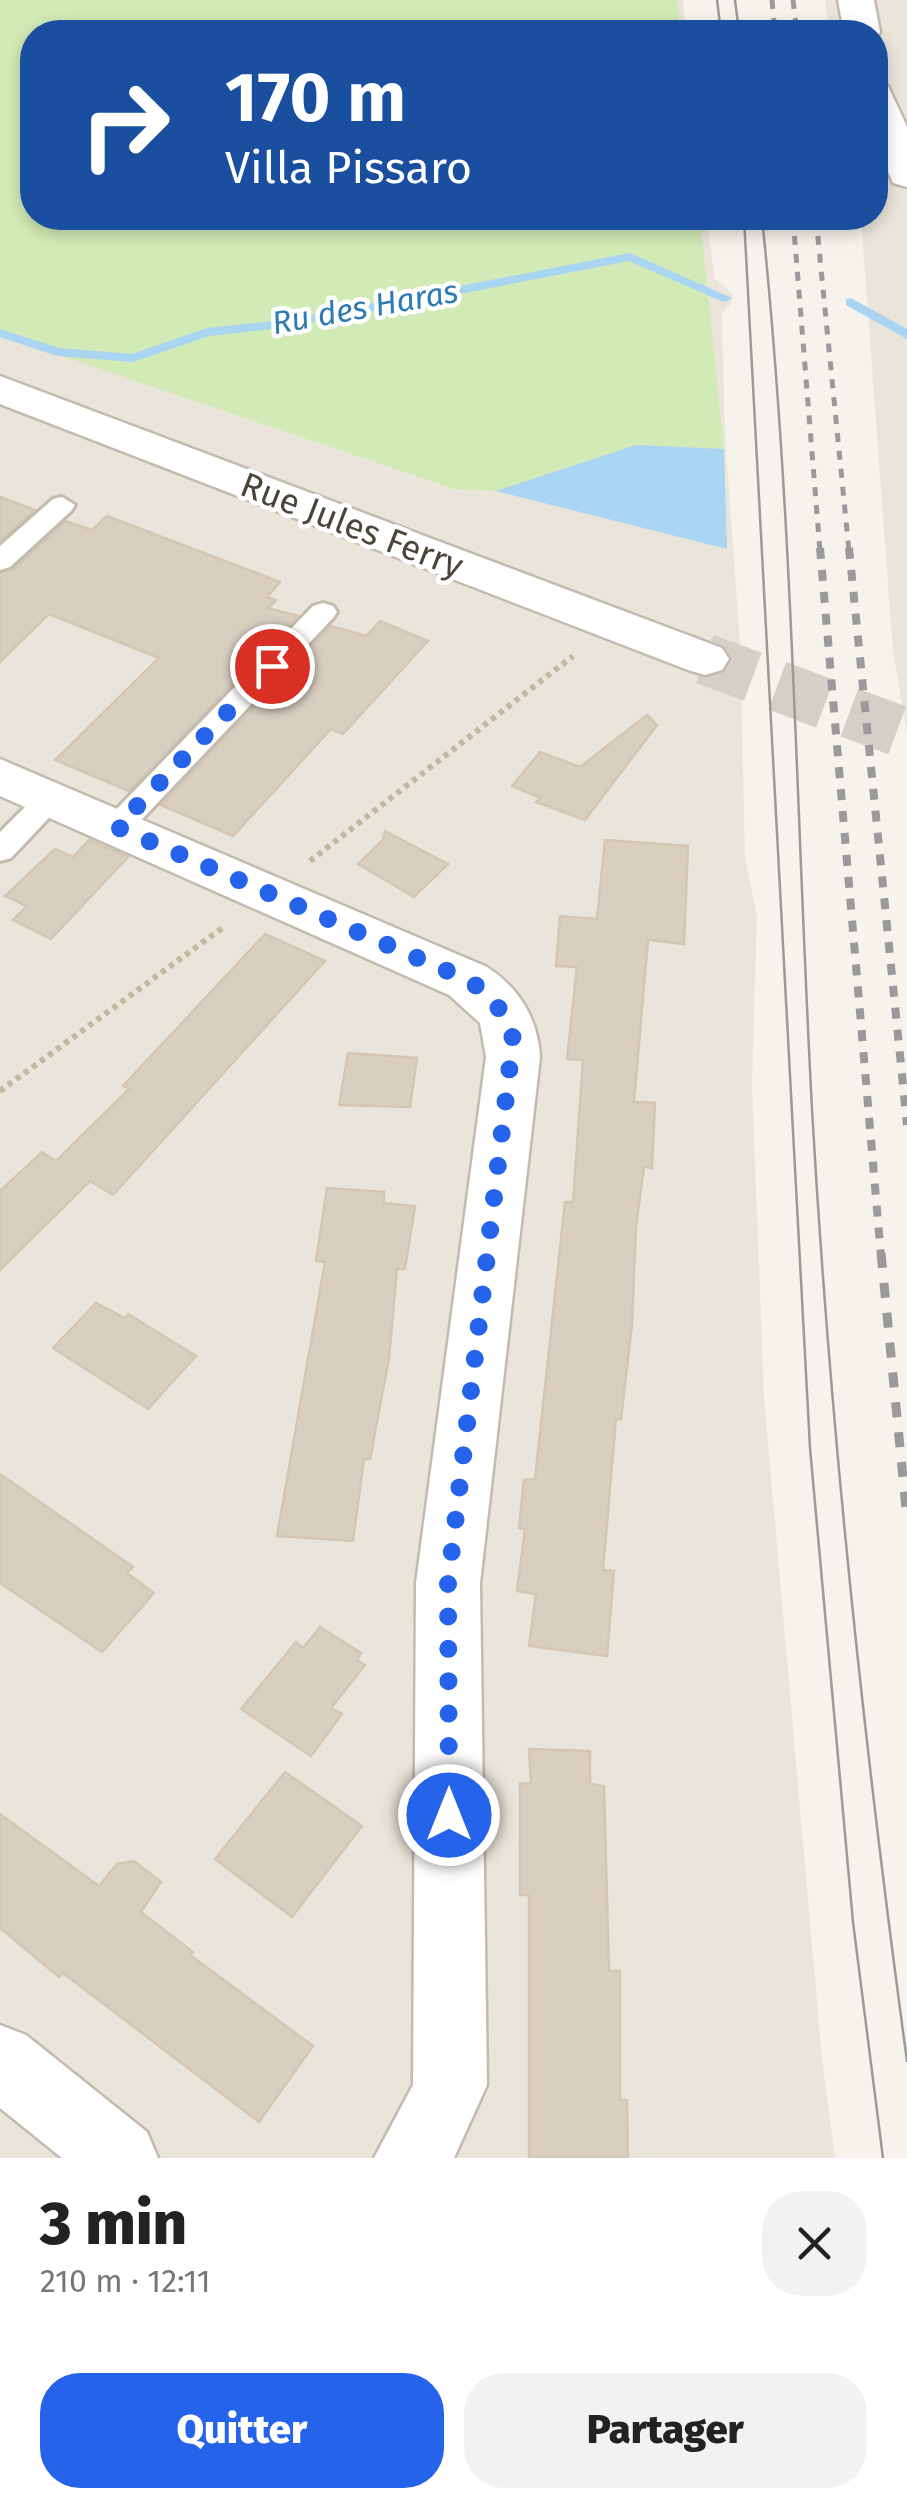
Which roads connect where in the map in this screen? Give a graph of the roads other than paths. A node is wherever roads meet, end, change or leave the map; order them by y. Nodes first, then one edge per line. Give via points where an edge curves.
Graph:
1 (888, 127) edge
2 (907, 176) edge
3 (0, 389) edge
4 (62, 505) dead end
5 (0, 561) edge
6 (323, 612) dead end
7 (705, 659) tunnel mouth
8 (25, 787) edge
9 (117, 827) junction
10 (0, 850) edge
11 (0, 2061) edge
12 (450, 2085) junction
13 (121, 2158) edge
14 (411, 2158) edge
15 (449, 2158) edge

1 - 2 street
3 - 7 street, Rue Jules Ferry
4 - 5 lane
6 - 9 lane
8 - 9 street
8 - 10 lane
9 - 12 street via 468,980 509,1024 513,1057 448,1583
11 - 13 street
12 - 14 street
12 - 15 street

